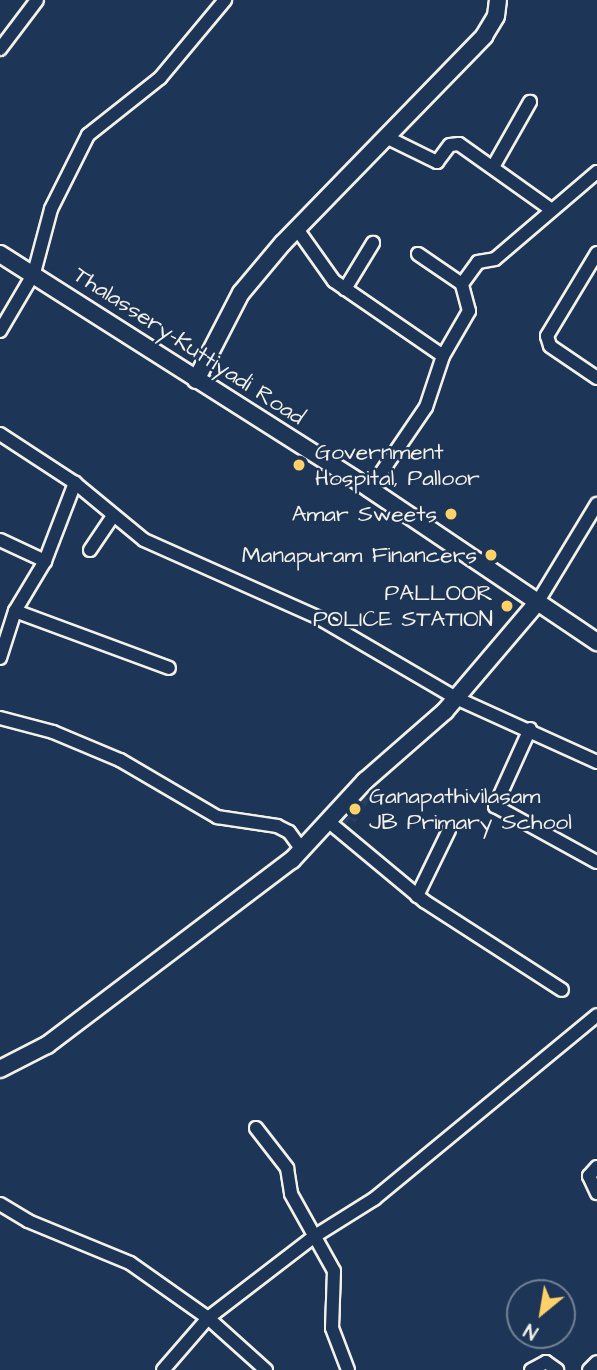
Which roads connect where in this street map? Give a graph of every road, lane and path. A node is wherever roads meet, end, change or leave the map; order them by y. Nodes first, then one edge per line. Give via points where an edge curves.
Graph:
1 (37, 0) edge
2 (498, 0) edge
3 (219, 3) edge
4 (0, 49) edge
5 (530, 102) dead end
6 (387, 137) junction
7 (493, 167) junction
8 (597, 173) edge
9 (552, 210) junction
10 (297, 229) junction
11 (373, 243) dead end
12 (597, 253) edge
13 (0, 254) edge
14 (418, 254) dead end
15 (34, 273) junction
16 (462, 284) junction
17 (345, 289) junction
18 (0, 331) edge
19 (443, 356) junction
20 (597, 378) edge
21 (196, 380) junction
22 (0, 433) edge
23 (75, 483) junction
24 (370, 489) junction
25 (597, 504) edge
26 (112, 517) junction
27 (0, 540) edge
28 (90, 550) dead end
29 (45, 561) junction
30 (537, 603) junction
31 (15, 611) junction
32 (597, 642) edge
33 (0, 658) edge
34 (169, 668) dead end
35 (456, 698) junction
36 (0, 718) edge
37 (530, 729) junction
38 (597, 762) edge
39 (329, 822) junction
40 (449, 830) dead end
41 (302, 850) junction
42 (597, 862) edge
43 (417, 895) junction
44 (562, 990) dead end
45 (597, 1015) edge
46 (0, 1069) edge
47 (256, 1128) dead end
48 (597, 1167) edge
49 (597, 1193) edge
50 (0, 1204) edge
51 (315, 1237) junction
52 (208, 1318) junction
53 (597, 1362) edge
54 (163, 1370) edge
55 (266, 1370) edge
56 (348, 1370) edge
57 (531, 1370) edge
58 (557, 1370) edge
59 (589, 1370) edge

1 - 4 street
2 - 6 main road via 496,16 484,36
3 - 15 street via 160,78 88,135 51,209
5 - 7 street
6 - 7 street via 437,162 450,145 459,144
6 - 10 main road
7 - 9 street
8 - 9 street
9 - 16 street via 495,259 478,262
10 - 17 street via 313,255
10 - 21 main road via 242,293
11 - 17 street
12 - 20 street via 547,336 550,346
13 - 15 main road, Thalassery-Kuttiyadi Road
14 - 16 street
15 - 18 street
15 - 21 main road, Thalassery-Kuttiyadi Road
16 - 19 street via 469,311
17 - 19 street
19 - 24 street via 426,408
21 - 24 main road, Thalassery-Kuttiyadi Road
22 - 23 street
23 - 26 street
23 - 29 street
24 - 30 main road, Thalassery-Kuttiyadi Road
25 - 30 street via 580,539
26 - 28 street
26 - 35 street via 165,551 319,618
27 - 29 street
29 - 31 street
30 - 32 main road, Thalassery-Kuttiyadi Road
30 - 35 main road
31 - 33 street
31 - 34 street
35 - 37 street
35 - 39 main road via 365,781
36 - 41 street via 120,760 217,817 277,826 289,832
37 - 38 street
37 - 42 street via 495,806
39 - 41 main road
39 - 43 street
40 - 43 street
41 - 46 main road via 47,1045
43 - 44 street
45 - 51 street via 374,1199
47 - 51 street via 286,1168 291,1194
48 - 49 street via 589,1176
50 - 52 street via 28,1221 130,1263
51 - 52 street
51 - 56 street via 334,1271 332,1328
52 - 54 street
52 - 55 street
53 - 59 street
57 - 58 street via 546,1362

